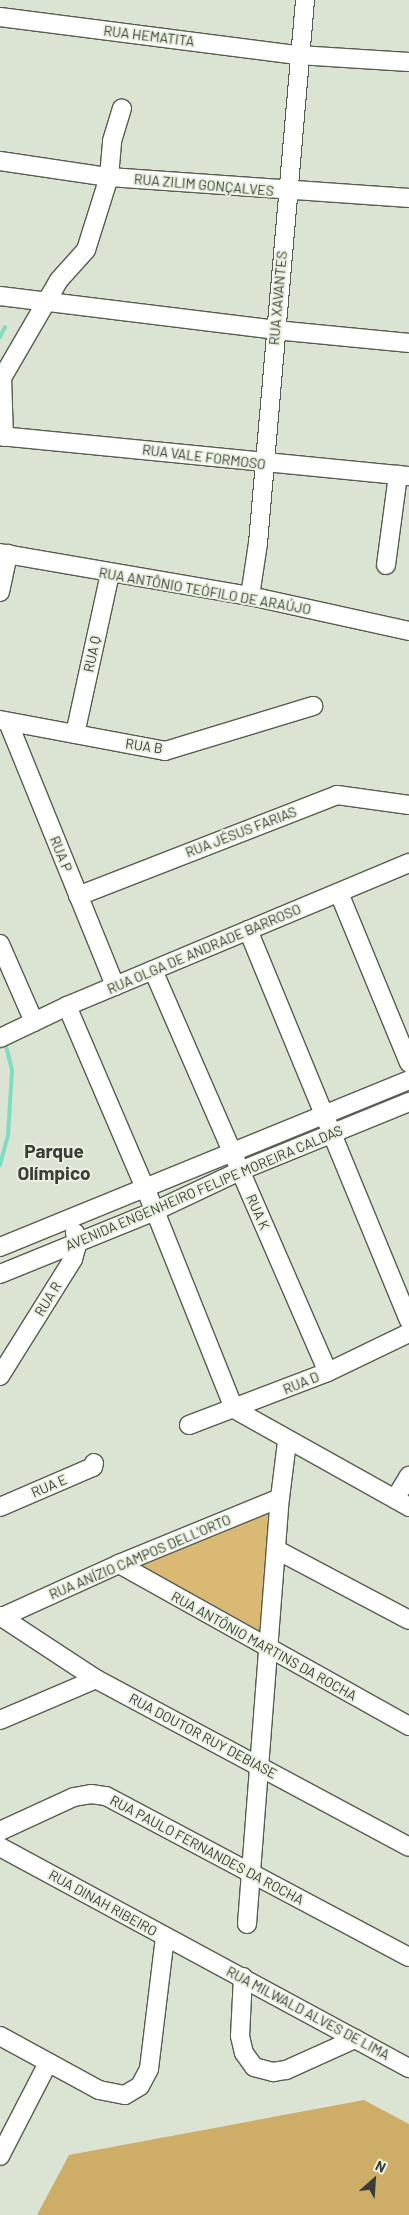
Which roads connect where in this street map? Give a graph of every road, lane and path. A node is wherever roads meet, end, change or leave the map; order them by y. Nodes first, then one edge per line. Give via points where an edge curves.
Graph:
1 (305, 0) edge
2 (0, 17) edge
3 (298, 55) junction
4 (409, 62) edge
5 (122, 108) dead end
6 (0, 161) edge
7 (109, 178) junction
8 (286, 192) junction
9 (409, 198) edge
10 (0, 296) edge
11 (46, 302) junction
12 (275, 330) junction
13 (409, 342) edge
14 (2, 436) edge
15 (265, 464) junction
16 (404, 476) edge
17 (4, 553) edge
18 (386, 565) dead end
19 (110, 574) junction
20 (0, 592) edge
21 (250, 596) junction
22 (409, 631) edge
23 (313, 706) dead end
24 (4, 721) edge
25 (75, 734) junction
26 (409, 805) edge
27 (409, 863) edge
28 (339, 893) junction
29 (78, 896) junction
30 (248, 930) junction
31 (0, 944) edge
32 (153, 970) junction
33 (115, 986) junction
34 (67, 1006) junction
35 (34, 1022) junction
36 (0, 1038) edge
37 (409, 1063) edge
38 (409, 1080) edge
39 (409, 1102) edge
40 (324, 1113) junction
41 (333, 1133) junction
42 (233, 1149) junction
43 (240, 1171) junction
44 (144, 1189) junction
45 (156, 1211) junction
46 (70, 1219) junction
47 (78, 1241) junction
48 (0, 1247) edge
49 (0, 1274) edge
50 (409, 1320) edge
51 (409, 1333) edge
52 (328, 1372) junction
53 (0, 1376) edge
54 (234, 1410) junction
55 (189, 1425) dead end
56 (287, 1442) junction
57 (94, 1463) dead end
58 (409, 1476) edge
59 (280, 1498) junction
60 (402, 1503) edge
61 (0, 1507) edge
62 (278, 1550) junction
63 (119, 1564) junction
64 (0, 1618) edge
65 (409, 1620) edge
66 (270, 1649) junction
67 (96, 1679) junction
68 (0, 1720) edge
69 (409, 1726) edge
70 (261, 1768) junction
71 (0, 1830) edge
72 (0, 1846) edge
73 (409, 1847) edge
74 (252, 1874) junction
75 (247, 1924) dead end
76 (165, 1937) junction
77 (409, 1957) edge
78 (207, 1959) joint
79 (242, 1978) junction
80 (0, 2036) edge
81 (355, 2039) junction
82 (48, 2063) junction
83 (409, 2068) edge
84 (0, 2156) edge

1 - 3 street, RUA XAVANTES
2 - 3 street, RUA HEMATITA
3 - 4 street, RUA HEMATITA
3 - 8 street, RUA XAVANTES
5 - 7 street via 112,141
6 - 7 street, RUA ZILIM GONÇALVES
7 - 8 street, RUA ZILIM GONÇALVES
7 - 11 street via 86,250 59,280
8 - 9 street, RUA ZILIM GONÇALVES
8 - 12 street, RUA XAVANTES
10 - 11 street
11 - 12 street
11 - 14 street via 2,378
12 - 13 street
12 - 15 street, RUA XAVANTES
14 - 15 street, RUA VALE FORMOSO
15 - 16 street, RUA VALE FORMOSO
15 - 21 street, RUA XAVANTES
16 - 18 street
17 - 19 street, RUA ANTÔNIO TEÓFILO DE ARAÚJO
17 - 20 street
19 - 21 street, RUA ANTÔNIO TEÓFILO DE ARAÚJO
19 - 25 street, RUA Q
21 - 22 street, RUA ANTÔNIO TEÓFILO DE ARAÚJO
23 - 25 street, RUA B via 164,751
24 - 25 street, RUA B
24 - 29 street, RUA P
26 - 29 street, RUA JÉSUS FARIAS via 337,795
27 - 28 street, RUA OLGA DE ANDRADE BARROSO
28 - 30 street, RUA OLGA DE ANDRADE BARROSO
28 - 37 street
29 - 33 street, RUA P
30 - 32 street, RUA OLGA DE ANDRADE BARROSO
30 - 40 street
31 - 35 street
32 - 33 street, RUA OLGA DE ANDRADE BARROSO
32 - 42 street, RUA K
33 - 34 street, RUA OLGA DE ANDRADE BARROSO
34 - 35 street, RUA OLGA DE ANDRADE BARROSO
34 - 44 street
35 - 36 street, RUA OLGA DE ANDRADE BARROSO
38 - 40 street, AVENIDA ENGENHEIRO FELIPE MOREIRA CALDAS
39 - 41 street, AVENIDA ENGENHEIRO FELIPE MOREIRA CALDAS
40 - 41 street
40 - 42 street, AVENIDA ENGENHEIRO FELIPE MOREIRA CALDAS
41 - 43 street, AVENIDA ENGENHEIRO FELIPE MOREIRA CALDAS
41 - 50 street
42 - 43 street, RUA K
42 - 44 street, AVENIDA ENGENHEIRO FELIPE MOREIRA CALDAS
43 - 45 street, AVENIDA ENGENHEIRO FELIPE MOREIRA CALDAS
43 - 52 street, RUA K
44 - 45 street
44 - 46 street, AVENIDA ENGENHEIRO FELIPE MOREIRA CALDAS
45 - 47 street, AVENIDA ENGENHEIRO FELIPE MOREIRA CALDAS
45 - 54 street
46 - 47 street
46 - 48 street, AVENIDA ENGENHEIRO FELIPE MOREIRA CALDAS
47 - 49 street, AVENIDA ENGENHEIRO FELIPE MOREIRA CALDAS
47 - 53 street, RUA R via 73,1259
51 - 52 street, RUA D
52 - 54 street, RUA D
54 - 55 street, RUA D
54 - 56 street
56 - 59 street
56 - 60 street
57 - 61 street, RUA E via 93,1467
58 - 60 street
59 - 62 street
59 - 63 street, RUA ANÍZIO CAMPOS DELL'ORTO
62 - 65 street
62 - 66 street
63 - 64 street, RUA ANÍZIO CAMPOS DELL'ORTO
63 - 66 street, RUA ANTÔNIO MARTINS DA ROCHA
64 - 67 street, RUA DOUTOR RUY DEBIASE
66 - 69 street, RUA ANTÔNIO MARTINS DA ROCHA
66 - 70 street
67 - 68 street
67 - 70 street, RUA DOUTOR RUY DEBIASE
70 - 73 street, RUA DOUTOR RUY DEBIASE
70 - 74 street
71 - 74 street, RUA PAULO FERNANDES DA ROCHA via 74,1797 106,1796
72 - 76 street, RUA DINAH RIBEIRO
74 - 75 street
74 - 77 street, RUA PAULO FERNANDES DA ROCHA
76 - 78 street, RUA DINAH RIBEIRO
76 - 82 street via 149,2069 140,2086 125,2095 99,2090
78 - 79 street, RUA MILWALD ALVES DE LIMA
79 - 81 street, RUA MILWALD ALVES DE LIMA
79 - 81 street via 240,2036 244,2053 254,2067 273,2072 286,2070
80 - 82 street
81 - 83 street, RUA MILWALD ALVES DE LIMA
82 - 84 street

